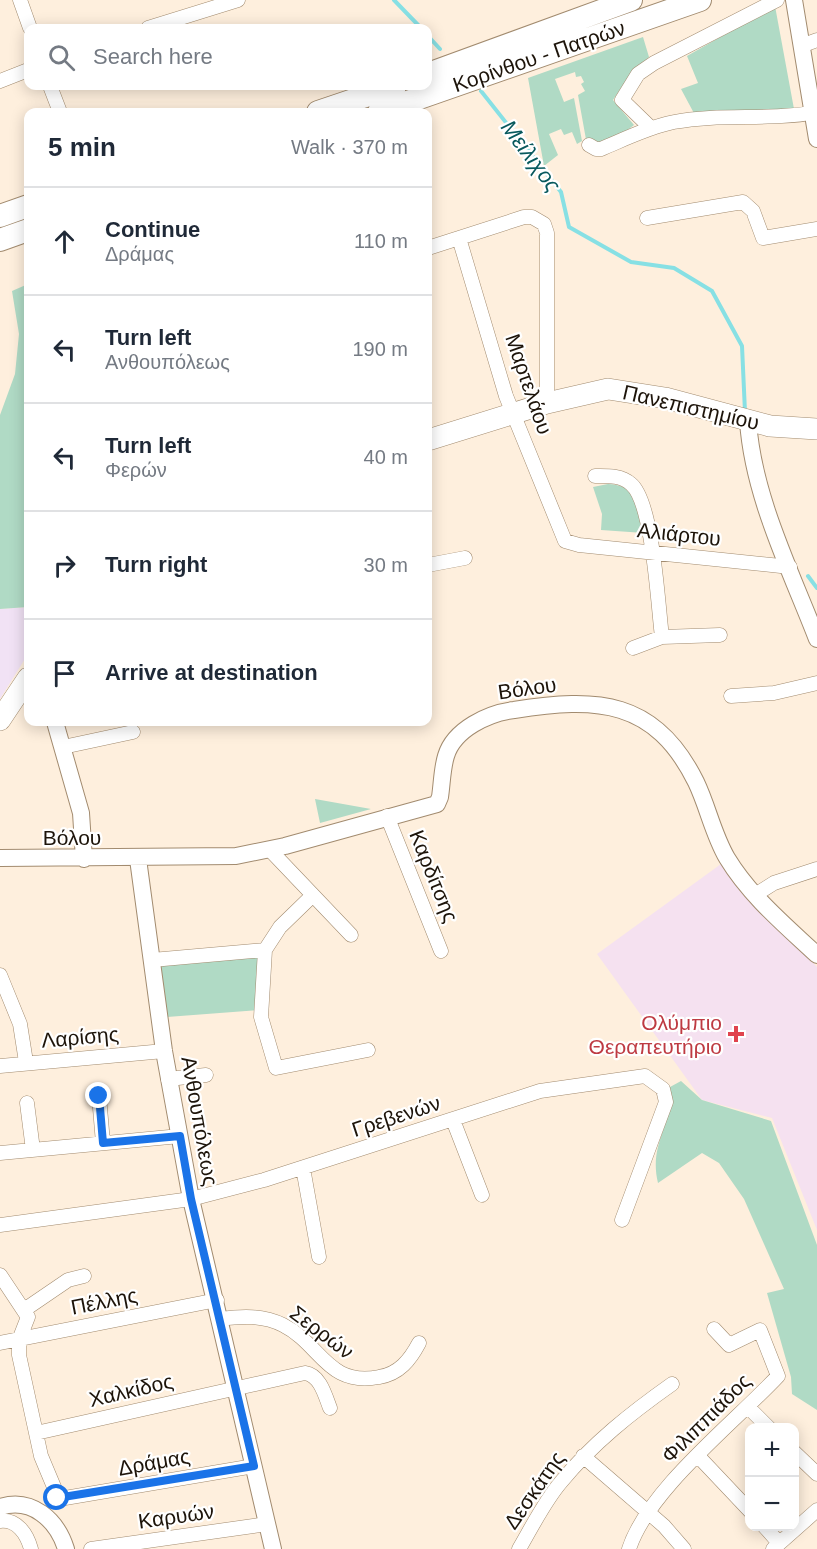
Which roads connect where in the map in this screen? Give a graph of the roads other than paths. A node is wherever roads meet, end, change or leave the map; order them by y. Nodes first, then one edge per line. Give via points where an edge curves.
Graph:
1 (20, 0) edge
2 (237, 0) edge
3 (631, 0) edge
4 (700, 0) edge
5 (777, 0) edge
6 (794, 0) edge
7 (29, 24) edge
8 (161, 24) edge
9 (809, 43) edge
10 (473, 68) junction
11 (24, 72) edge
12 (443, 76) edge
13 (0, 81) edge
14 (52, 90) edge
15 (383, 90) edge
16 (418, 90) edge
17 (58, 108) edge
18 (330, 108) edge
19 (386, 108) edge
20 (815, 113) edge
21 (651, 128) junction
22 (817, 139) edge
23 (589, 145) dead end
24 (24, 207) edge
25 (0, 216) edge
26 (647, 218) dead end
27 (817, 229) edge
28 (24, 231) edge
29 (459, 238) junction
30 (0, 240) edge
31 (432, 247) edge
32 (547, 403) junction
33 (513, 414) junction
34 (748, 421) junction
35 (817, 429) edge
36 (432, 439) edge
37 (595, 476) dead end
38 (565, 541) joint
39 (652, 553) junction
40 (465, 558) dead end
41 (432, 564) edge
42 (789, 567) junction
43 (720, 635) dead end
44 (662, 637) junction
45 (817, 639) edge
46 (633, 648) dead end
47 (817, 683) edge
48 (24, 684) edge
49 (731, 696) dead end
50 (0, 720) edge
51 (56, 726) edge
52 (133, 732) dead end
53 (63, 747) junction
54 (387, 816) junction
55 (270, 850) junction
56 (0, 858) edge
57 (84, 859) junction
58 (138, 859) junction
59 (817, 869) edge
60 (755, 895) junction
61 (312, 896) junction
62 (351, 934) dead end
63 (265, 950) junction
64 (441, 951) dead end
65 (817, 955) edge
66 (152, 960) junction
67 (0, 975) edge
68 (368, 1050) dead end
69 (164, 1051) junction
70 (26, 1062) junction
71 (0, 1066) edge
72 (206, 1075) dead end
73 (168, 1079) junction
74 (99, 1096) dead end
75 (27, 1104) dead end
76 (453, 1120) junction
77 (180, 1136) junction
78 (103, 1143) junction
79 (33, 1150) junction
80 (0, 1153) edge
81 (303, 1168) junction
82 (482, 1195) dead end
83 (191, 1199) junction
84 (622, 1220) dead end
85 (0, 1225) edge
86 (319, 1257) dead end
87 (0, 1275) edge
88 (84, 1276) dead end
89 (217, 1300) junction
90 (24, 1310) junction
91 (220, 1319) junction
92 (714, 1329) dead end
93 (20, 1339) junction
94 (0, 1343) edge
95 (419, 1343) dead end
96 (672, 1384) dead end
97 (236, 1388) junction
98 (748, 1407) junction
99 (330, 1408) dead end
100 (764, 1423) edge
101 (36, 1433) junction
102 (583, 1456) junction
103 (698, 1456) junction
104 (799, 1456) edge
105 (254, 1466) junction
106 (817, 1474) edge
107 (745, 1506) edge
108 (0, 1507) edge
109 (817, 1510) edge
110 (648, 1513) junction
111 (0, 1521) edge
112 (267, 1524) junction
113 (767, 1531) edge
114 (776, 1546) edge
115 (31, 1549) edge
116 (66, 1549) edge
117 (91, 1549) edge
118 (273, 1549) edge
119 (519, 1549) edge
120 (628, 1549) edge
121 (684, 1549) edge

1 - 7 street
2 - 8 street
3 - 10 highway, Κορίνθου - Πατρών
4 - 10 highway, Κορίνθου - Πατρών
5 - 21 street via 638,74 622,100
6 - 9 street
9 - 20 street
10 - 12 highway, Κορίνθου - Πατρών
11 - 13 street
14 - 17 street
15 - 18 highway
16 - 19 highway, Κορίνθου - Πατρών
20 - 21 street via 680,121
20 - 22 street
21 - 23 street via 601,149
24 - 25 highway
26 - 27 street via 743,202 753,211 763,238
28 - 30 highway
29 - 31 street
29 - 32 street via 524,217 540,220 547,233
29 - 33 street, Μαρτελάου
32 - 33 main road, Πανεπιστημίου
32 - 34 main road, Πανεπιστημίου via 600,390 625,390
33 - 36 main road, Πανεπιστημίου
33 - 38 street, Μαρτελάου
34 - 35 main road, Πανεπιστημίου via 794,430
34 - 42 street via 752,462
37 - 39 street via 621,478 636,489 643,501
38 - 39 street, Αλιάρτου
39 - 42 street, Αλιάρτου
39 - 44 street
40 - 41 street
42 - 45 street
43 - 44 street
44 - 46 street
47 - 49 street via 774,693
48 - 50 main road
51 - 53 street
52 - 53 street
53 - 57 street via 81,813
54 - 55 street, Βόλου
54 - 60 street, Βόλου via 437,804 450,747 462,734 493,714 566,705 620,709 651,723 671,745 696,783 726,854
54 - 64 street, Καρδίτσης
55 - 58 street, Βόλου via 236,856
55 - 61 street
56 - 57 street, Βόλου
57 - 58 street, Βόλου
58 - 66 street, Ανθουπόλεως
59 - 60 street via 774,883
60 - 65 street, Βόλου
61 - 62 street
61 - 63 street via 280,927
63 - 66 street
63 - 68 street via 261,1017 276,1068
66 - 69 street, Ανθουπόλεως
67 - 70 street via 20,1024
69 - 70 street, Λαρίσης
69 - 73 street, Ανθουπόλεως
70 - 71 street, Λαρίσης
72 - 73 street
73 - 77 street, Ανθουπόλεως
74 - 78 street
75 - 79 street
76 - 81 street, Γρεβενών
76 - 82 street
76 - 84 street, Γρεβενών via 540,1092 634,1076 655,1081 665,1093 665,1108
77 - 78 street
77 - 83 street, Ανθουπόλεως
78 - 79 street
79 - 80 street
81 - 83 street, Γρεβενών
81 - 86 street
83 - 85 street, Γρεβενών
83 - 89 street, Ανθουπόλεως
87 - 90 street
88 - 90 street via 68,1280
89 - 91 street, Ανθουπόλεως
89 - 93 street, Πέλλης
90 - 93 street via 28,1321
91 - 95 street, Σερρών via 248,1316 282,1324 335,1371 358,1378 397,1371
91 - 97 street, Ανθουπόλεως
92 - 98 street, Φιλιππιάδος via 729,1345 760,1330 778,1376
93 - 94 street, Πέλλης
93 - 101 street via 19,1355
96 - 102 street, Δεσκάτης via 614,1426
97 - 99 street via 308,1373 321,1384
97 - 101 street, Χαλκίδος
97 - 105 street, Ανθουπόλεως
98 - 100 street
98 - 103 street, Φιλιππιάδος
101 - 105 street, Δράμας via 45,1470 60,1500
102 - 110 street
102 - 119 street, Δεσκάτης via 553,1492
103 - 107 street
103 - 110 street, Φιλιππιάδος via 670,1482
104 - 106 street
105 - 112 street, Ανθουπόλεως
108 - 116 street via 22,1505 43,1514 59,1530
109 - 114 street
110 - 120 street, Φιλιππιάδος
110 - 121 street
111 - 115 street via 10,1521 21,1529
112 - 117 street, Καρυών
112 - 118 street, Ανθουπόλεως
113 - 114 street

